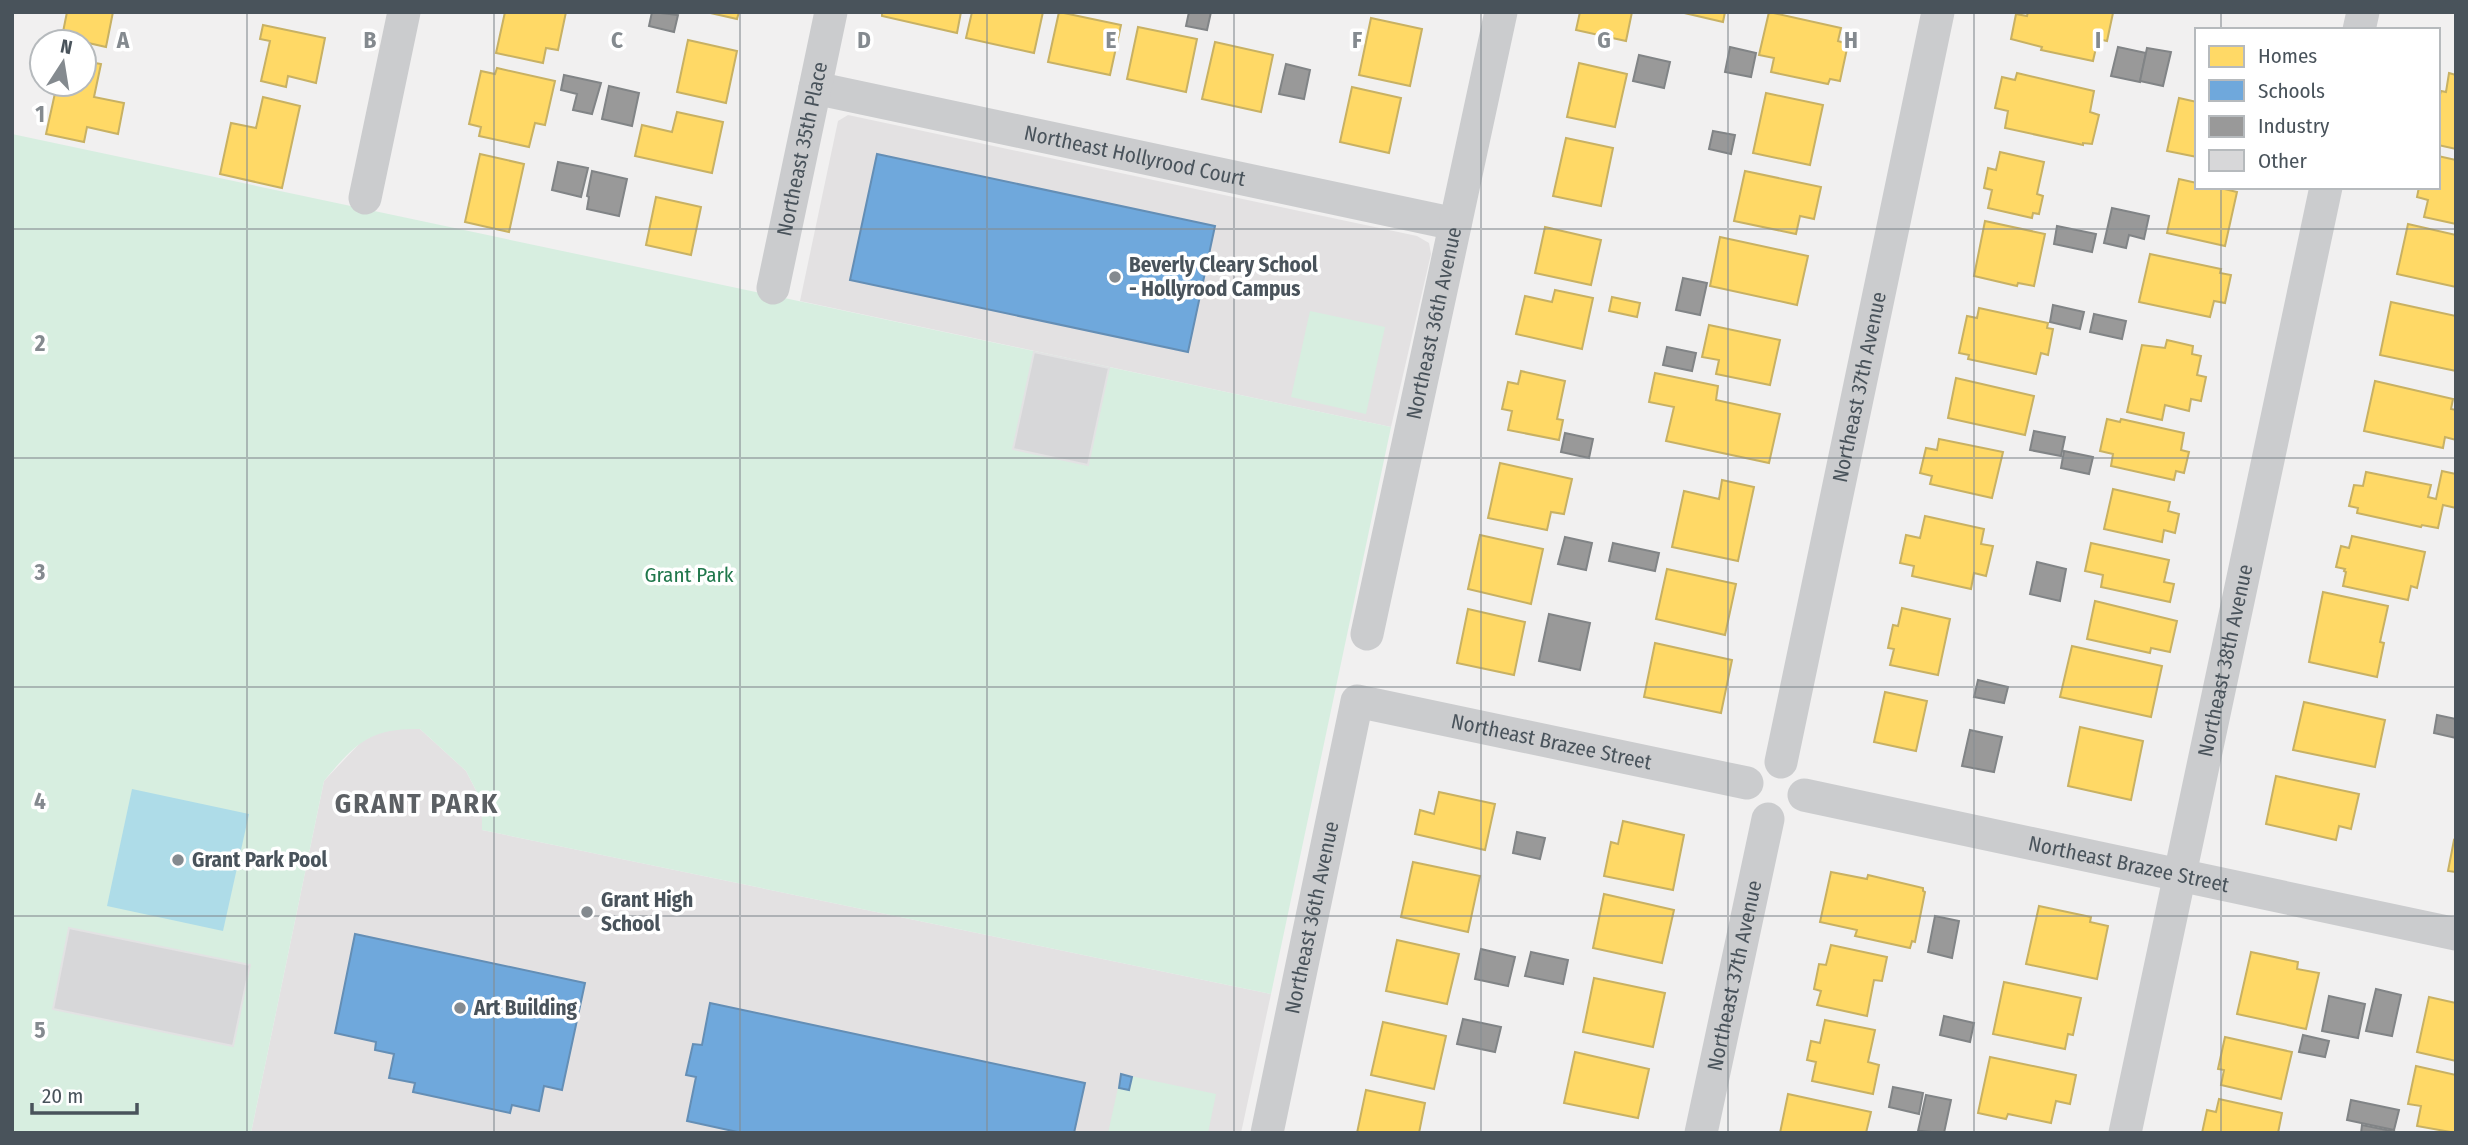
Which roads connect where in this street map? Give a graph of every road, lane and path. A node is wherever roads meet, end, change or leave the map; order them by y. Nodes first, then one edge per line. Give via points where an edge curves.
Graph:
1 (404, 12) edge
2 (831, 12) edge
3 (1501, 12) edge
4 (1938, 12) edge
5 (815, 88) junction
6 (2326, 189) edge
7 (365, 198) dead end
8 (1455, 224) junction
9 (773, 288) dead end
10 (1367, 634) dead end
11 (1357, 701) joint
12 (1781, 762) junction
13 (1747, 783) junction
14 (1804, 795) junction
15 (1768, 819) junction
16 (2179, 876) junction
17 (2456, 934) edge
18 (1267, 1133) edge
19 (1701, 1133) edge
20 (2125, 1133) edge

1 - 7 street
2 - 5 street, Northeast 35th Place
3 - 8 street, Northeast 36th Avenue
4 - 12 street, Northeast 37th Avenue
5 - 8 street, Northeast Hollyrood Court
5 - 9 street, Northeast 35th Place
6 - 16 street, Northeast 38th Avenue
8 - 10 street, Northeast 36th Avenue
11 - 13 street, Northeast Brazee Street
11 - 18 street, Northeast 36th Avenue
12 - 13 street via 1757,768
12 - 14 street via 1799,774
13 - 15 street via 1750,804
14 - 15 street via 1794,813
14 - 16 street, Northeast Brazee Street
15 - 19 street, Northeast 37th Avenue
16 - 17 street, Northeast Brazee Street
16 - 20 street, Northeast 38th Avenue

